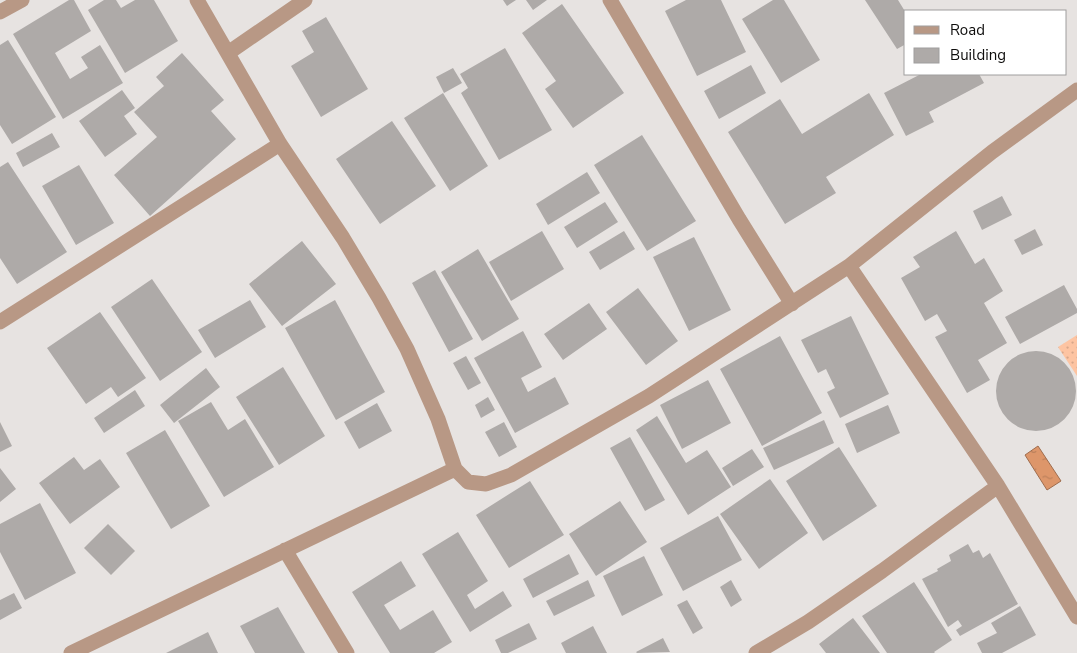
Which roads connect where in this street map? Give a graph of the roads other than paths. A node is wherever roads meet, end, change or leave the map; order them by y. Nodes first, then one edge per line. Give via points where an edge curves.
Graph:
1 (22, 0) edge
2 (197, 0) edge
3 (304, 0) edge
4 (610, 0) edge
5 (0, 12) edge
6 (228, 53) junction
7 (1077, 90) edge
8 (280, 144) junction
9 (849, 266) junction
10 (792, 304) junction
11 (0, 322) edge
12 (455, 469) junction
13 (998, 486) junction
14 (285, 550) junction
15 (1077, 617) edge
16 (71, 653) edge
17 (347, 653) edge
18 (756, 653) edge

1 - 5 street
2 - 6 street
3 - 6 street
4 - 10 street
6 - 8 street
7 - 9 street via 992,152
8 - 11 street
8 - 12 street via 344,238 407,350 438,419
9 - 10 street
9 - 13 street
10 - 12 street via 649,396 511,476 486,484 468,482
12 - 14 street
13 - 15 street
13 - 18 street via 882,571
14 - 16 street
14 - 17 street

